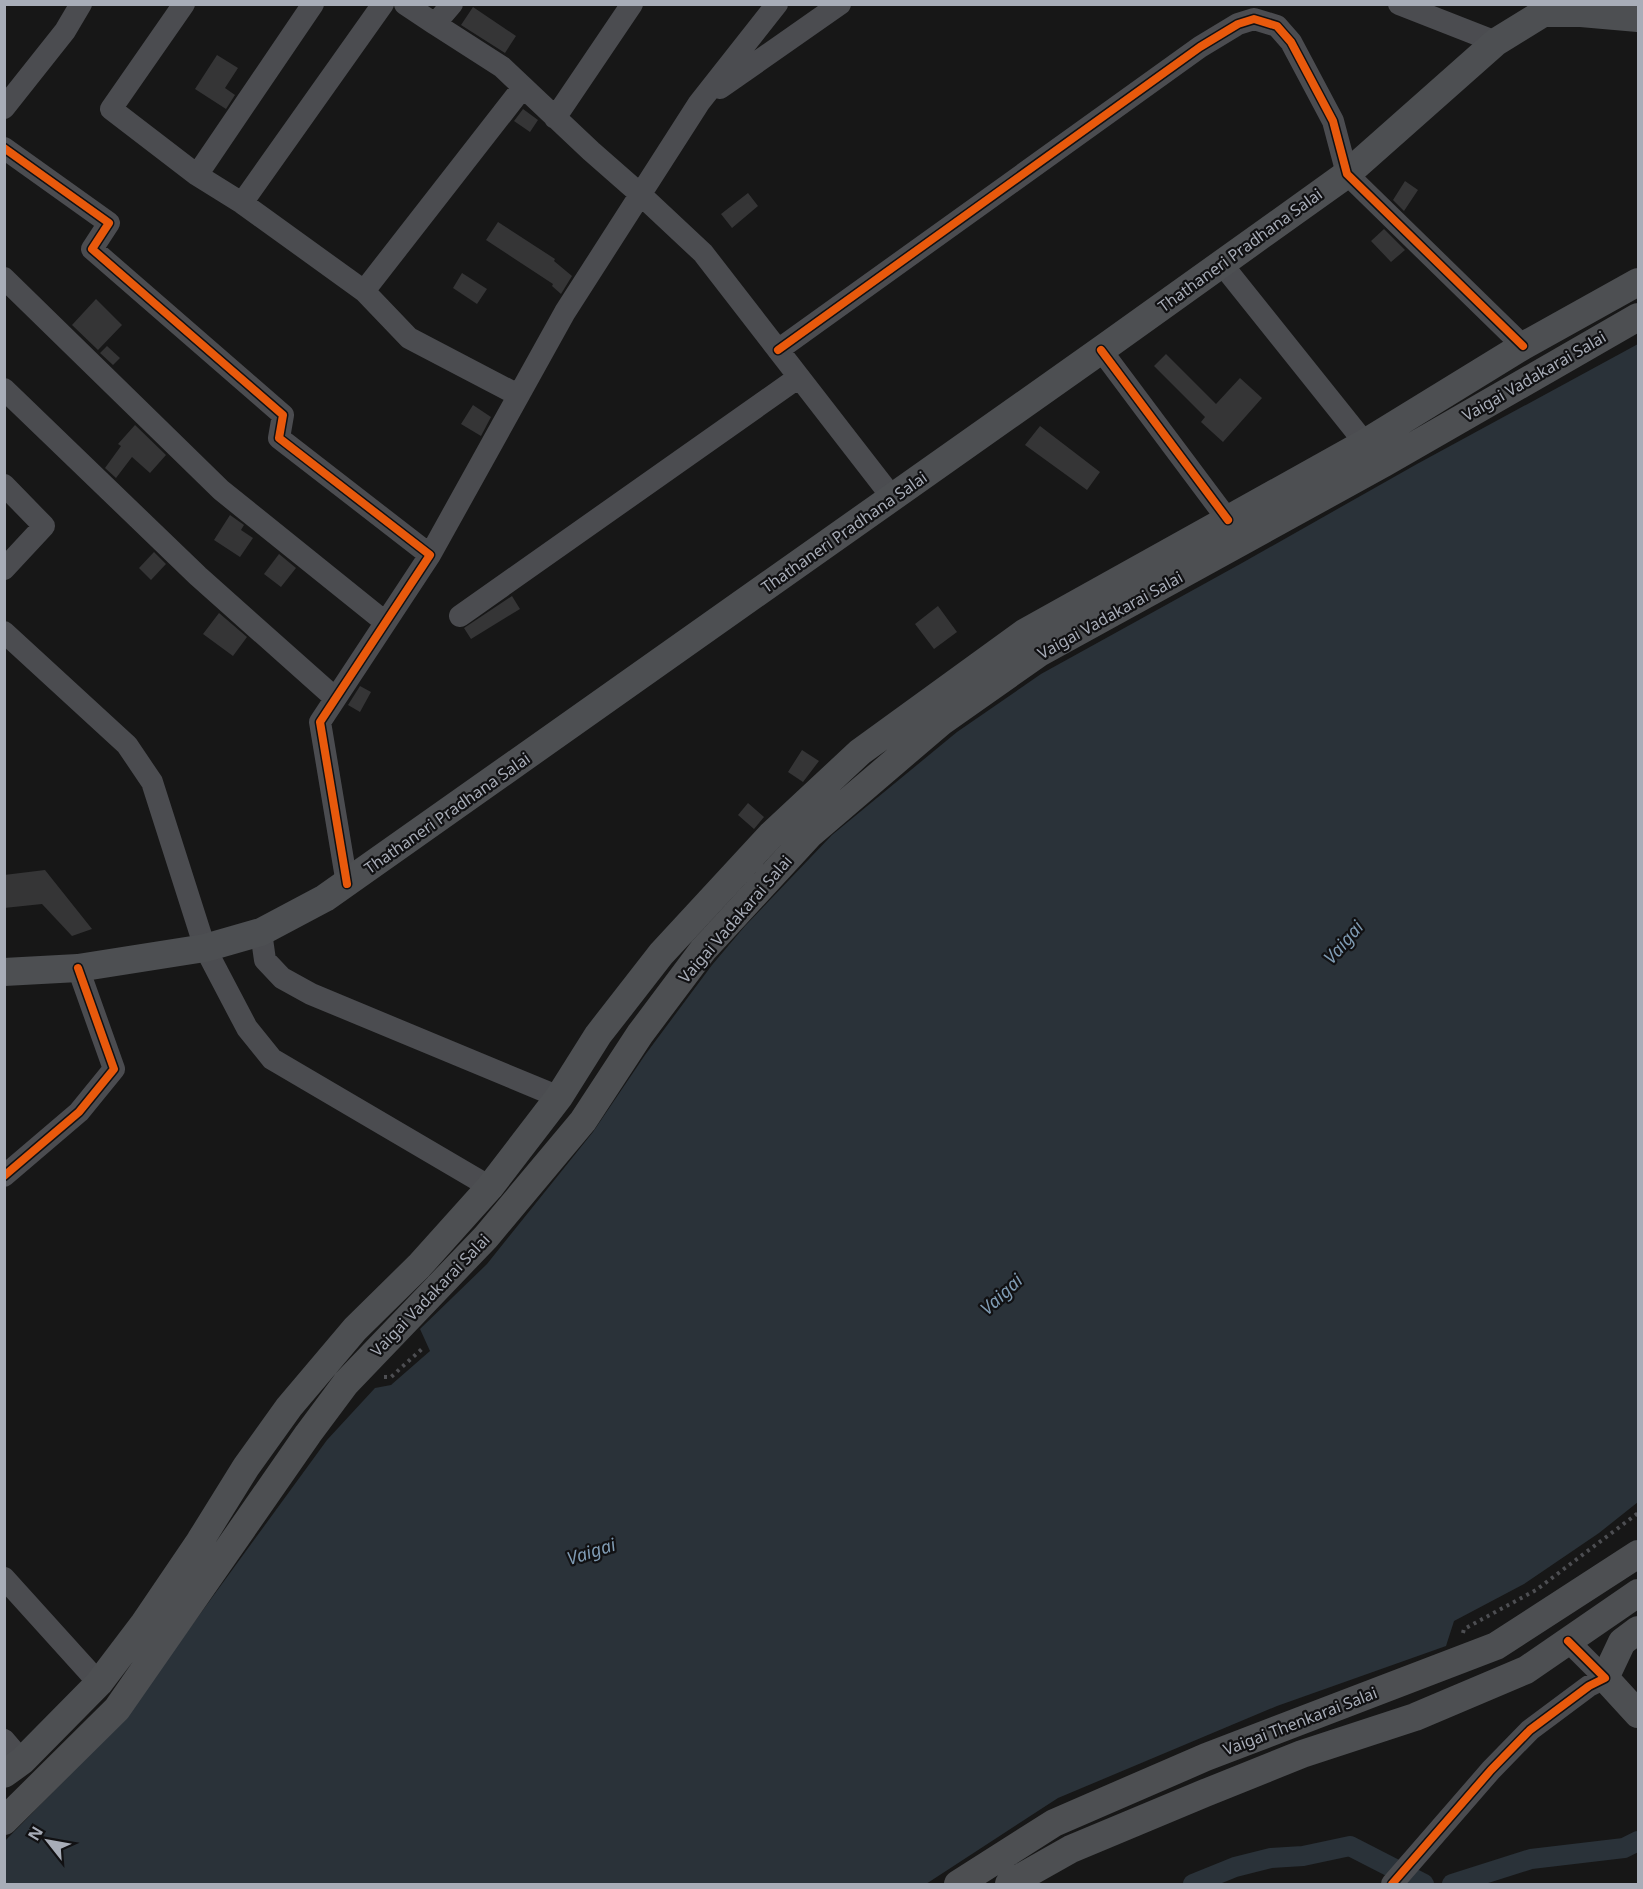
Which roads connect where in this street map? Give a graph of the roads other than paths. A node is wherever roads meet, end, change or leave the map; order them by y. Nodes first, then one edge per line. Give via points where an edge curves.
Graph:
1 (81, 4) edge
2 (184, 4) edge
3 (313, 4) edge
4 (383, 4) edge
5 (405, 4) edge
6 (452, 4) edge
7 (632, 4) edge
8 (777, 4) edge
9 (840, 4) edge
10 (1399, 4) edge
11 (1544, 9) edge
12 (1583, 9) edge
13 (1638, 18) edge
14 (435, 24) junction
15 (1496, 42) junction
16 (523, 87) junction
17 (699, 103) junction
18 (4, 108) edge
19 (555, 118) junction
20 (4, 148) edge
21 (1347, 174) junction
22 (197, 175) junction
23 (640, 194) junction
24 (242, 203) junction
25 (1221, 263) junction
26 (4, 278) edge
27 (1638, 282) edge
28 (364, 291) junction
29 (1638, 317) edge
30 (1523, 346) junction
31 (778, 350) junction
32 (1101, 350) junction
33 (799, 377) junction
34 (4, 389) edge
35 (518, 395) junction
36 (1365, 443) junction
37 (4, 485) edge
38 (892, 497) junction
39 (1228, 520) junction
40 (430, 555) junction
41 (4, 569) edge
42 (460, 616) dead end
43 (386, 622) junction
44 (4, 632) edge
45 (335, 698) junction
46 (347, 885) junction
47 (261, 932) junction
48 (205, 948) junction
49 (78, 968) junction
50 (4, 972) edge
51 (559, 1096) junction
52 (4, 1176) edge
53 (490, 1187) junction
54 (1638, 1554) edge
55 (4, 1578) edge
56 (1638, 1593) edge
57 (1638, 1630) edge
58 (1568, 1641) junction
59 (1605, 1678) junction
60 (99, 1683) junction
61 (1638, 1714) edge
62 (10, 1758) edge
63 (4, 1821) edge
64 (1395, 1882) edge
65 (958, 1884) edge
66 (1009, 1884) edge

1 - 18 street via 65,32
2 - 22 street via 111,109
3 - 22 street
4 - 24 street
5 - 14 street
6 - 14 street
7 - 19 street
8 - 17 street
9 - 17 street
10 - 15 street
11 - 12 main road, Thathaneri Pradhana Salai
11 - 15 main road, Thathaneri Pradhana Salai
12 - 13 main road, Thathaneri Pradhana Salai
14 - 16 street via 502,67
15 - 21 main road, Thathaneri Pradhana Salai
16 - 19 street
16 - 28 street
17 - 23 street
19 - 23 street
20 - 40 street via 109,223 92,249 283,415 279,438
21 - 25 main road, Thathaneri Pradhana Salai
21 - 30 street
21 - 31 street via 1332,121 1291,42 1277,26 1254,19 1200,47
22 - 24 street
23 - 31 street via 703,253
23 - 35 street
24 - 28 street
25 - 32 main road, Thathaneri Pradhana Salai
25 - 36 street
26 - 43 street via 221,490
27 - 30 main road, Vaigai Vadakarai Salai
28 - 35 street via 409,338
29 - 63 main road, Vaigai Vadakarai Salai via 1040,653 941,722 810,834 703,951 640,1034 583,1121 486,1237 346,1383 117,1709
30 - 36 main road, Vaigai Vadakarai Salai
31 - 33 street
32 - 38 main road, Thathaneri Pradhana Salai
32 - 39 street
33 - 38 street
33 - 42 street
34 - 45 street via 198,576
35 - 40 street
36 - 39 main road, Vaigai Vadakarai Salai
37 - 41 street via 44,526
38 - 46 main road, Thathaneri Pradhana Salai
39 - 51 main road, Vaigai Vadakarai Salai via 1024,633 861,752 771,835 661,954 598,1035
40 - 43 street
43 - 45 street
44 - 48 street via 127,745 152,782
45 - 46 street via 320,722
46 - 47 main road, Thathaneri Pradhana Salai
47 - 48 main road, Thathaneri Pradhana Salai
47 - 51 street via 269,965 282,978 311,994
48 - 49 main road, Thathaneri Pradhana Salai
48 - 53 street via 247,1028 272,1059
49 - 50 main road, Thathaneri Pradhana Salai
49 - 52 street via 114,1070 79,1112
51 - 53 main road, Vaigai Vadakarai Salai
53 - 60 main road, Vaigai Vadakarai Salai via 355,1329 289,1407 143,1625
54 - 65 main road, Vaigai Thenkarai Salai via 1496,1646 1206,1757 1054,1823
55 - 60 street
56 - 58 main road, Vaigai Thenkarai Salai
57 - 59 main road via 1622,1642
58 - 59 street
58 - 66 main road, Vaigai Thenkarai Salai via 1526,1670 1415,1717 1302,1754 1122,1827 1071,1849
59 - 61 main road
59 - 64 street via 1530,1731 1491,1770
60 - 62 main road, Vaigai Vadakarai Salai

